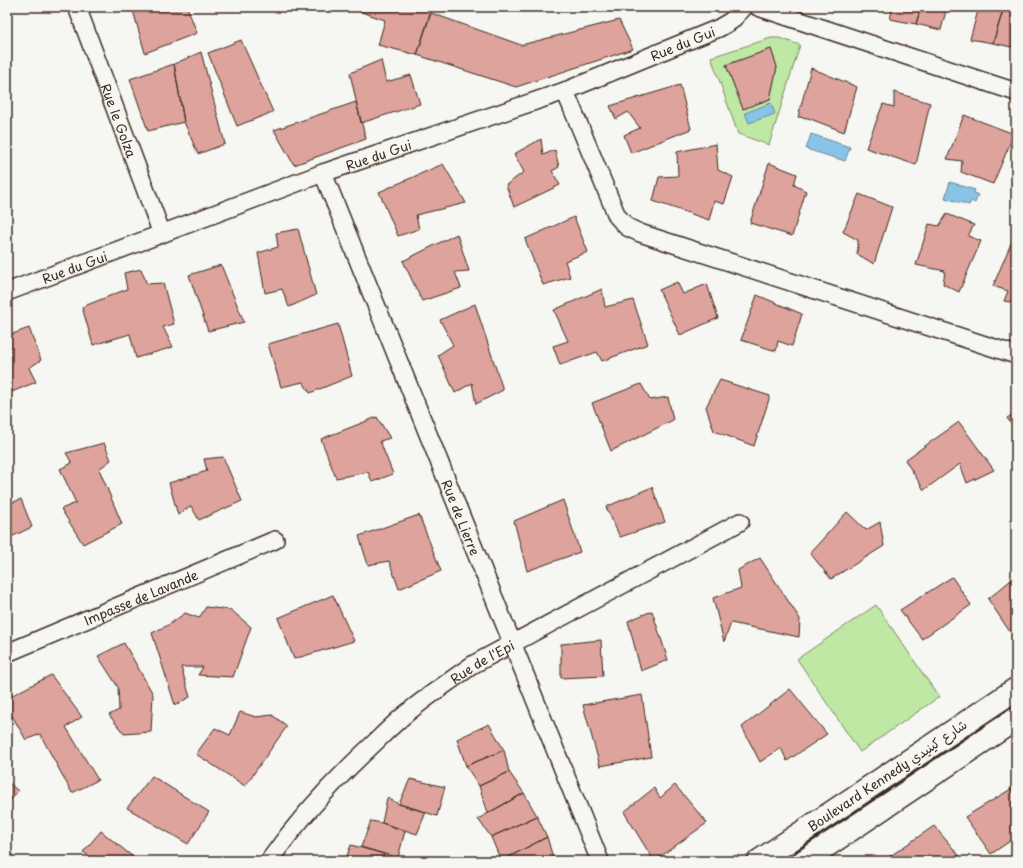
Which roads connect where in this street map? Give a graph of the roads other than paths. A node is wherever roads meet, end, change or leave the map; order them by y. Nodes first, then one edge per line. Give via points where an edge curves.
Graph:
1 (77, 7) edge
2 (744, 7) edge
3 (758, 7) edge
4 (565, 91) junction
5 (1016, 92) edge
6 (323, 173) junction
7 (162, 234) junction
8 (7, 292) edge
9 (1016, 355) edge
10 (740, 522) dead end
11 (275, 540) dead end
12 (512, 644) junction
13 (7, 653) edge
14 (1016, 689) edge
15 (1016, 719) edge
16 (269, 861) edge
17 (600, 861) edge
18 (759, 861) edge
19 (804, 861) edge

1 - 7 street, Rue le Golza
2 - 4 street, Rue du Gui via 731,21 719,28
3 - 5 street
4 - 6 street, Rue du Gui
4 - 9 street via 617,216 627,227 640,234
6 - 7 street, Rue du Gui
6 - 12 street, Rue de Lierre
7 - 8 street, Rue du Gui
10 - 12 street, Rue de l'Epi
11 - 13 street, Impasse de Lavande
12 - 16 street, Rue de l'Epi via 474,664 406,714 319,798
12 - 17 street, Rue de Lierre
14 - 18 main road, Boulevard Kennedy شارع كينيدي
15 - 19 main road, Boulevard Kennedy شارع كينيدي

